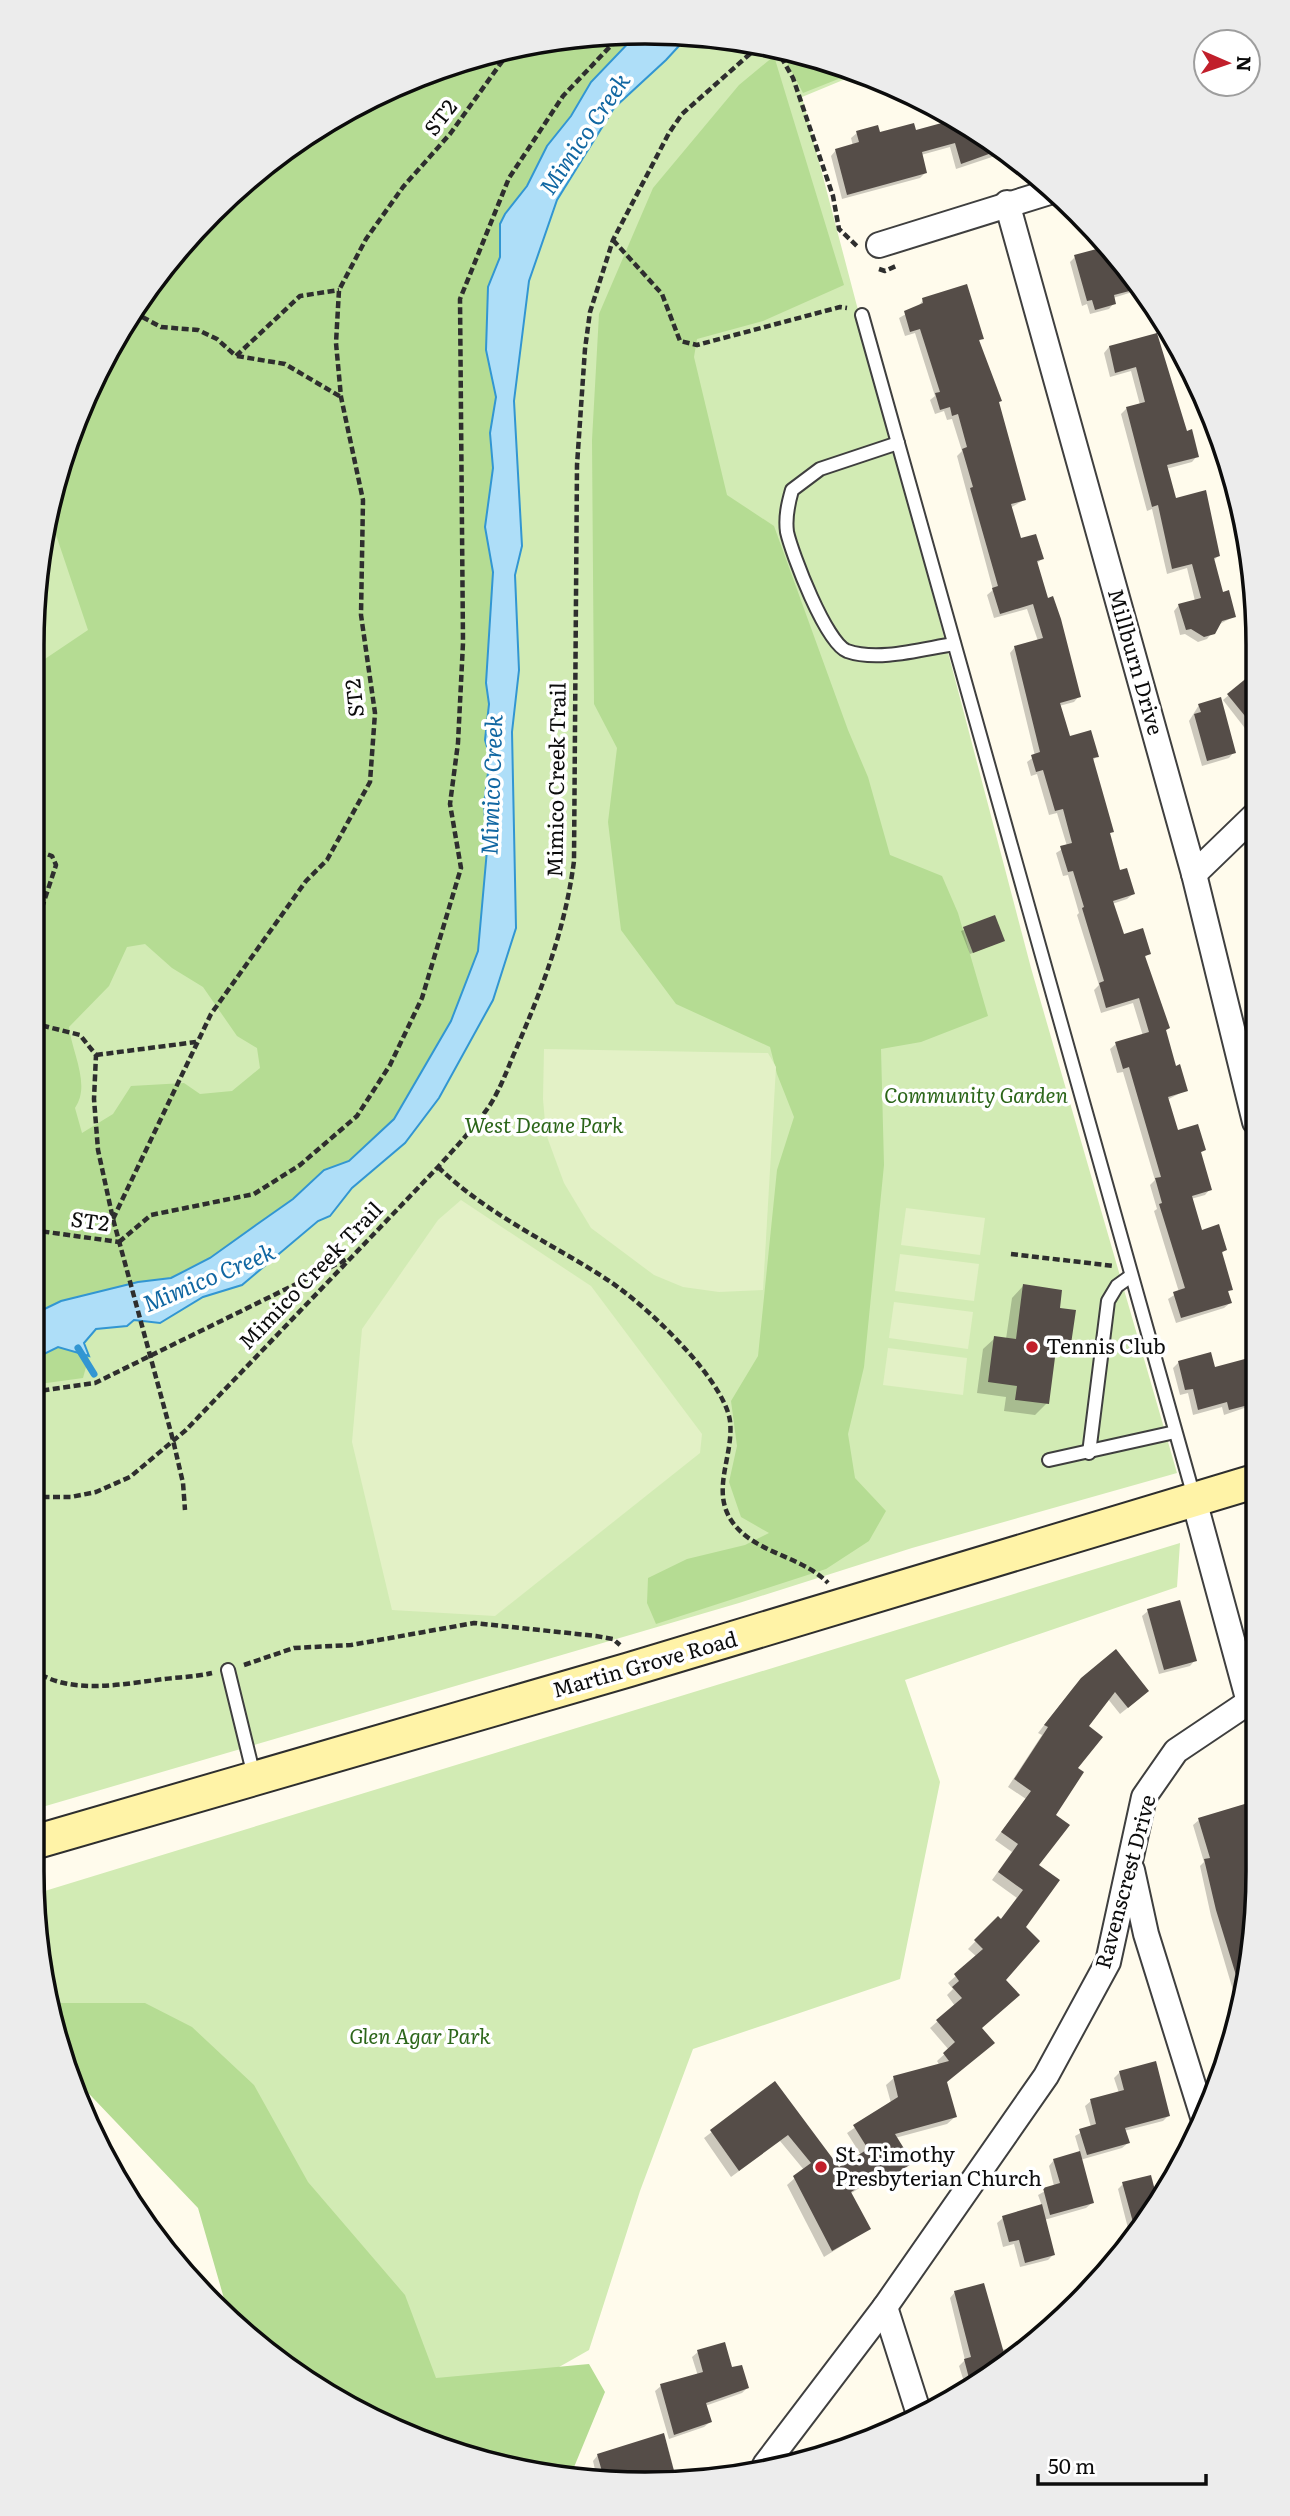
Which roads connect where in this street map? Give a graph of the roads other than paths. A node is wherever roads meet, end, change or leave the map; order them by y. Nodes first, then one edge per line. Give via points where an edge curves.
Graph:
1 (1042, 194) edge
2 (1007, 203) junction
3 (879, 245) dead end
4 (863, 317) road end
5 (898, 443) junction
6 (954, 644) junction
7 (1246, 824) edge
8 (1194, 874) junction
9 (1246, 1085) edge
10 (1130, 1272) junction
11 (1175, 1432) junction
12 (1089, 1453) junction
13 (1049, 1460) dead end
14 (1246, 1484) edge
15 (1194, 1500) junction
16 (228, 1670) road end
17 (1246, 1677) edge
18 (1246, 1706) edge
19 (254, 1776) junction
20 (44, 1839) edge
21 (1130, 1859) junction
22 (1198, 2105) edge
23 (886, 2307) junction
24 (917, 2407) edge
25 (769, 2459) edge

1 - 2 street
2 - 3 street
2 - 8 street, Millburn Drive
4 - 5 lane
5 - 6 lane
5 - 6 lane via 820,469 792,489 786,513 788,533 820,619 844,649 877,654
6 - 10 lane
7 - 8 street
8 - 9 street, Millburn Drive
10 - 11 lane
10 - 12 lane via 1108,1301
11 - 12 lane
11 - 15 lane
12 - 13 lane
14 - 15 main road, Martin Grove Road
15 - 17 street
15 - 19 main road, Martin Grove Road
16 - 19 lane
18 - 21 street, Ravenscrest Drive via 1176,1751 1144,1797
19 - 20 main road, Martin Grove Road
21 - 22 street via 1146,1934
21 - 23 street, Ravenscrest Drive via 1108,1962 1052,2065
23 - 24 street
23 - 25 street, Ravenscrest Drive

